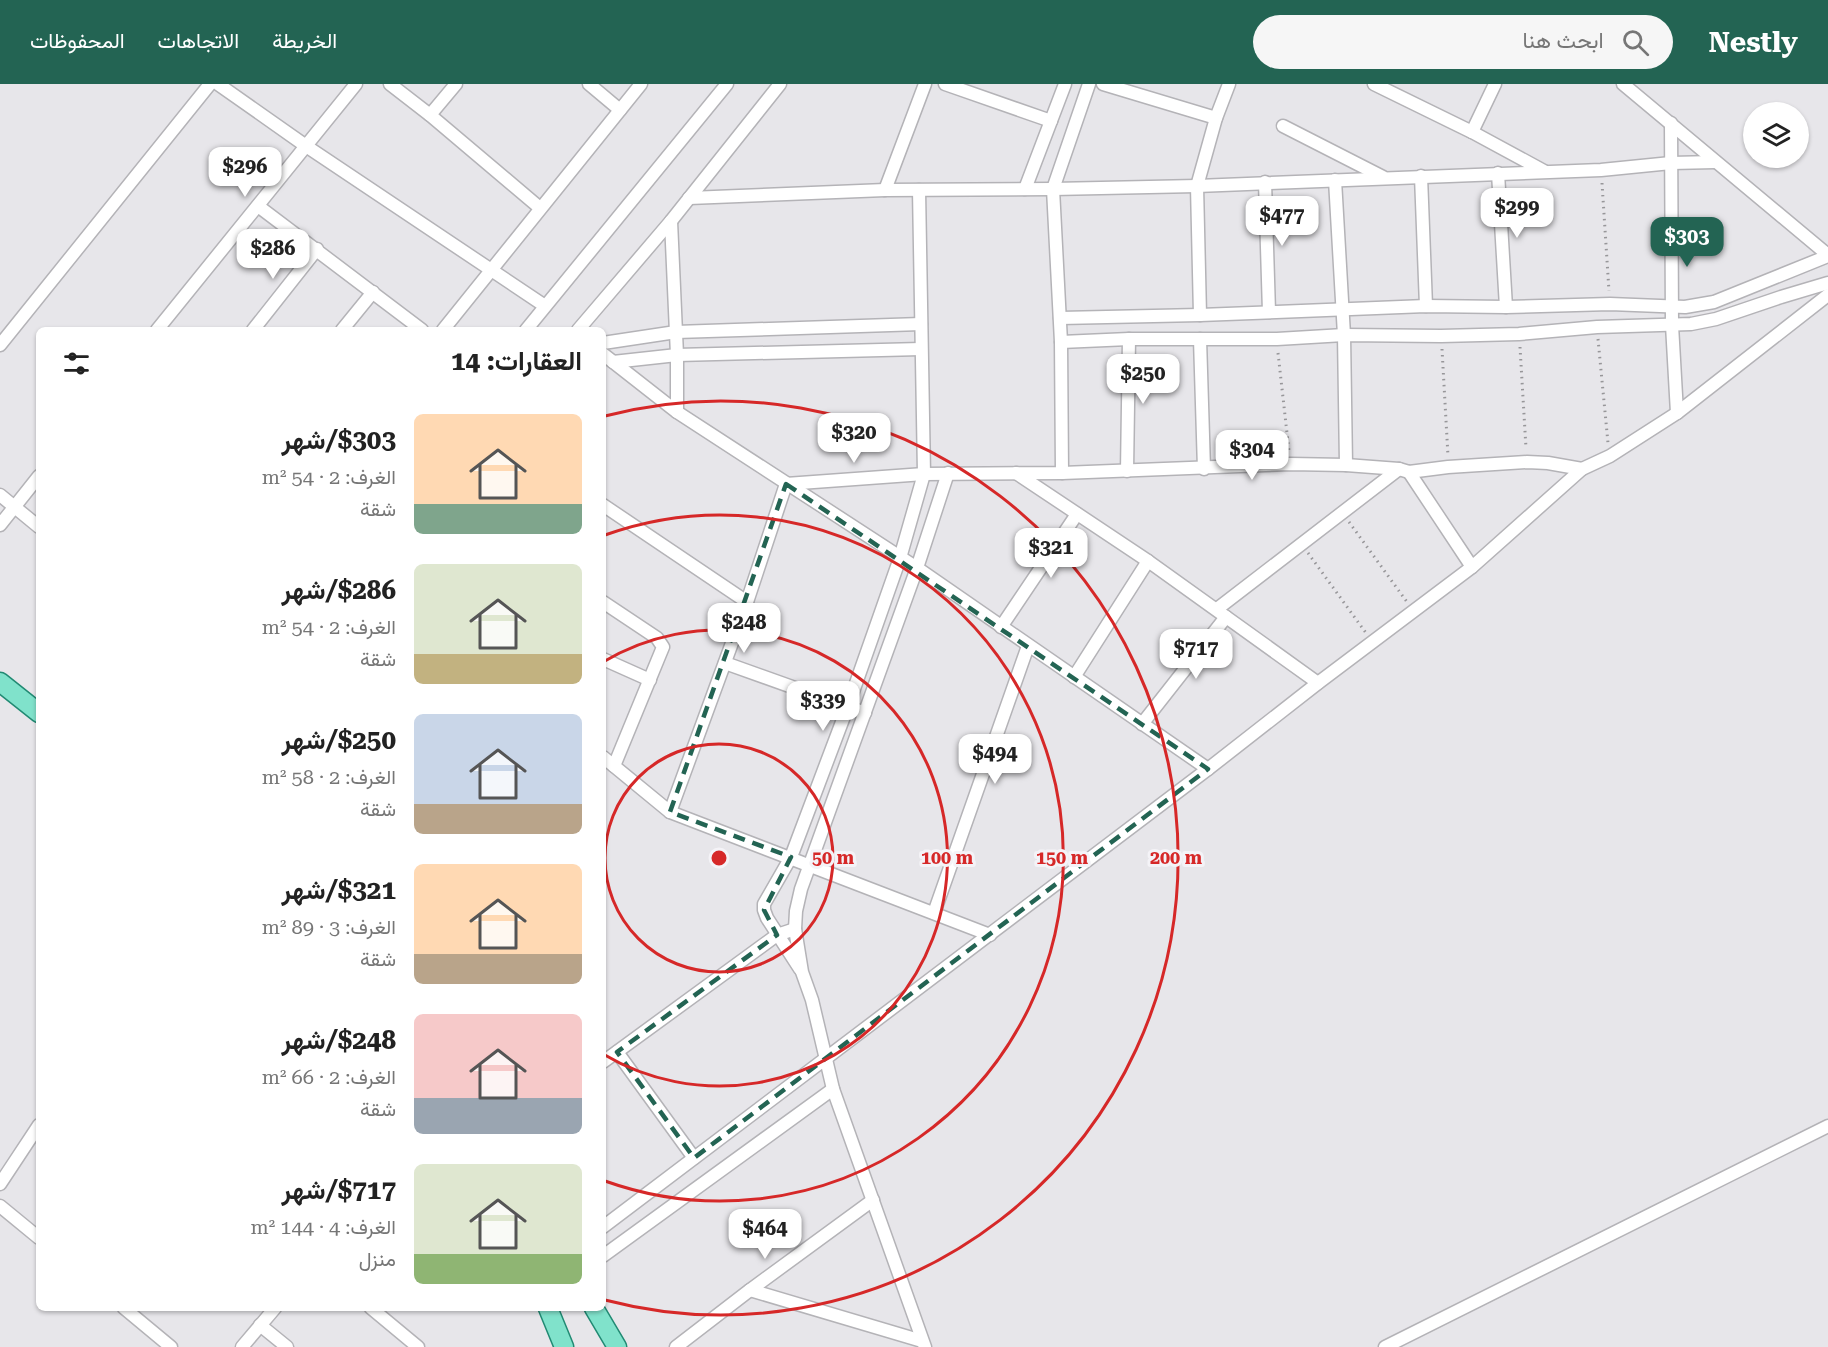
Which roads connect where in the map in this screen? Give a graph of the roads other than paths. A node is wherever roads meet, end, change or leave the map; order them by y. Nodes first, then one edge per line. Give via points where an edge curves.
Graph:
1 (210, 84) edge
2 (218, 84) edge
3 (356, 84) edge
4 (390, 84) edge
5 (456, 84) edge
6 (589, 84) edge
7 (641, 84) edge
8 (727, 84) edge
9 (780, 84) edge
10 (925, 84) edge
11 (945, 84) edge
12 (1065, 84) edge
13 (1089, 84) edge
14 (1103, 84) edge
15 (1229, 84) edge
16 (1374, 84) edge
17 (1495, 84) edge
18 (1623, 84) edge
19 (1396, 89) edge
20 (620, 110) junction
21 (430, 115) junction
22 (1216, 118) junction
23 (1051, 121) junction
24 (1671, 123) junction
25 (1283, 126) dead end
26 (1472, 132) junction
27 (306, 146) junction
28 (1715, 162) junction
29 (1671, 163) junction
30 (1545, 171) junction
31 (1498, 173) junction
32 (1421, 176) junction
33 (1384, 178) junction
34 (1335, 180) junction
35 (1265, 182) junction
36 (1197, 186) junction
37 (1025, 189) junction
38 (1053, 189) junction
39 (885, 190) junction
40 (919, 190) junction
41 (689, 198) junction
42 (258, 206) junction
43 (540, 208) junction
44 (671, 221) junction
45 (317, 249) junction
46 (1828, 256) edge
47 (492, 270) junction
48 (1828, 283) edge
49 (373, 292) junction
50 (1828, 295) edge
51 (545, 306) junction
52 (1426, 306) junction
53 (1506, 307) junction
54 (1672, 307) junction
55 (1342, 309) junction
56 (1269, 312) junction
57 (1200, 315) junction
58 (1060, 318) junction
59 (921, 324) junction
60 (1672, 325) junction
61 (160, 327) edge
62 (255, 327) edge
63 (344, 327) edge
64 (418, 327) edge
65 (445, 327) edge
66 (528, 327) edge
67 (581, 327) edge
68 (676, 332) junction
69 (1344, 335) junction
70 (1129, 339) junction
71 (1200, 339) junction
72 (1060, 342) junction
73 (606, 343) edge
74 (0, 345) edge
75 (921, 349) junction
76 (677, 355) junction
77 (608, 358) edge
78 (677, 412) junction
79 (1677, 413) junction
80 (1346, 465) junction
81 (1204, 469) junction
82 (1582, 469) junction
83 (1404, 470) junction
84 (1127, 471) junction
85 (948, 473) junction
86 (1015, 473) junction
87 (1062, 473) junction
88 (924, 474) junction
89 (36, 480) edge
90 (786, 484) junction
91 (0, 495) edge
92 (15, 506) junction
93 (606, 507) edge
94 (1077, 514) junction
95 (36, 524) edge
96 (0, 525) edge
97 (900, 558) junction
98 (1148, 561) junction
99 (1472, 567) junction
100 (916, 568) junction
101 (747, 602) junction
102 (606, 604) edge
103 (1221, 613) junction
104 (1001, 627) junction
105 (1028, 646) junction
106 (606, 660) edge
107 (725, 663) junction
108 (1074, 677) junction
109 (650, 680) junction
110 (0, 682) edge
111 (1318, 682) junction
112 (848, 706) junction
113 (36, 711) edge
114 (865, 712) junction
115 (1142, 724) junction
116 (606, 759) edge
117 (614, 766) junction
118 (1208, 769) junction
119 (670, 812) junction
120 (791, 857) junction
121 (811, 866) junction
122 (934, 913) junction
123 (795, 929) junction
124 (777, 935) junction
125 (990, 935) junction
126 (802, 972) junction
127 (617, 1052) junction
128 (827, 1059) junction
129 (606, 1060) edge
130 (833, 1089) junction
131 (1828, 1126) edge
132 (36, 1130) edge
133 (694, 1158) junction
134 (0, 1184) edge
135 (873, 1200) junction
136 (0, 1206) edge
137 (606, 1225) edge
138 (36, 1236) edge
139 (606, 1254) edge
140 (750, 1290) junction
141 (128, 1311) edge
142 (272, 1311) edge
143 (375, 1311) edge
144 (549, 1311) edge
145 (596, 1311) edge
146 (260, 1325) junction
147 (924, 1344) edge
148 (171, 1347) edge
149 (242, 1347) edge
150 (287, 1347) edge
151 (418, 1347) edge
152 (564, 1347) edge
153 (617, 1347) edge
154 (676, 1347) edge
155 (1385, 1347) edge

1 - 74 street
2 - 27 street
3 - 27 street
4 - 21 street
5 - 21 street
6 - 20 street
7 - 20 street
8 - 51 street
9 - 41 street
10 - 39 street
11 - 23 street
12 - 23 street
13 - 38 street
14 - 22 street
15 - 22 street
16 - 19 street
17 - 26 street
18 - 24 street
19 - 26 street
20 - 43 street
21 - 43 street
22 - 36 street
23 - 37 street
24 - 28 street
24 - 29 street
25 - 33 street
26 - 30 street
27 - 42 street
27 - 47 street
28 - 29 street
28 - 46 street
29 - 30 street
29 - 54 street
30 - 31 street
31 - 32 street
31 - 53 street
32 - 33 street
32 - 52 street
33 - 34 street
34 - 35 street
34 - 55 street
35 - 36 street
35 - 56 street
36 - 38 street
36 - 57 street
37 - 38 street
37 - 40 street
38 - 58 street
39 - 40 street
39 - 41 street
40 - 59 street
41 - 44 street
42 - 45 street
42 - 61 street
43 - 47 street
44 - 67 street
44 - 68 street
45 - 49 street
45 - 62 street
46 - 54 street via 1714,302
47 - 51 street
47 - 65 street
48 - 60 street via 1702,323
49 - 63 street
49 - 64 street
50 - 79 street
51 - 66 street
52 - 53 street
52 - 55 street
53 - 54 street
54 - 60 street
55 - 56 street
55 - 69 street
56 - 57 street
57 - 58 street
58 - 72 street
59 - 68 street
59 - 75 street
60 - 69 street via 1520,334
60 - 79 street
68 - 73 street
68 - 76 street
69 - 71 street
69 - 80 street
70 - 71 street
70 - 72 street
70 - 84 street
71 - 81 street
72 - 87 street
75 - 76 street
75 - 88 street
76 - 77 street
76 - 78 street
77 - 78 street
78 - 90 street
79 - 82 street via 1610,456
80 - 81 street
80 - 83 street
81 - 84 street
82 - 83 street via 1527,462
82 - 99 street
83 - 99 street
83 - 103 street via 1301,543
84 - 87 street
85 - 86 street
85 - 88 street
85 - 100 street
86 - 87 street
86 - 94 street
88 - 90 street
88 - 97 street
89 - 92 street
90 - 97 street
90 - 101 street
91 - 92 street
92 - 95 street
92 - 96 street
93 - 101 street
94 - 98 street
94 - 104 street
97 - 100 street
97 - 112 street
98 - 103 street
98 - 108 street
99 - 111 street
100 - 104 street
100 - 114 street
101 - 107 street
102 - 109 street via 660,641 663,647
103 - 111 street
103 - 115 street
104 - 105 street
105 - 108 street
105 - 122 street
106 - 109 street
107 - 112 street
107 - 119 street
108 - 115 street
109 - 117 street
110 - 113 main road
111 - 118 street
112 - 114 street
112 - 120 street
114 - 121 street
115 - 118 street
116 - 117 street
117 - 119 street
118 - 125 street
119 - 120 street
120 - 121 street
120 - 124 street via 764,904
121 - 122 street
121 - 123 street via 801,889
122 - 125 street
123 - 124 street
123 - 126 street
124 - 126 street
124 - 127 street
125 - 128 street
126 - 128 street
127 - 129 street
127 - 133 street
128 - 130 street
128 - 133 street
130 - 135 street
130 - 139 street
131 - 155 street
132 - 134 street
133 - 137 street
135 - 140 street
135 - 147 street
136 - 138 street
140 - 147 street
140 - 154 street
141 - 148 street
142 - 146 street
143 - 151 street
144 - 152 main road
145 - 153 main road
146 - 149 street
146 - 150 street

